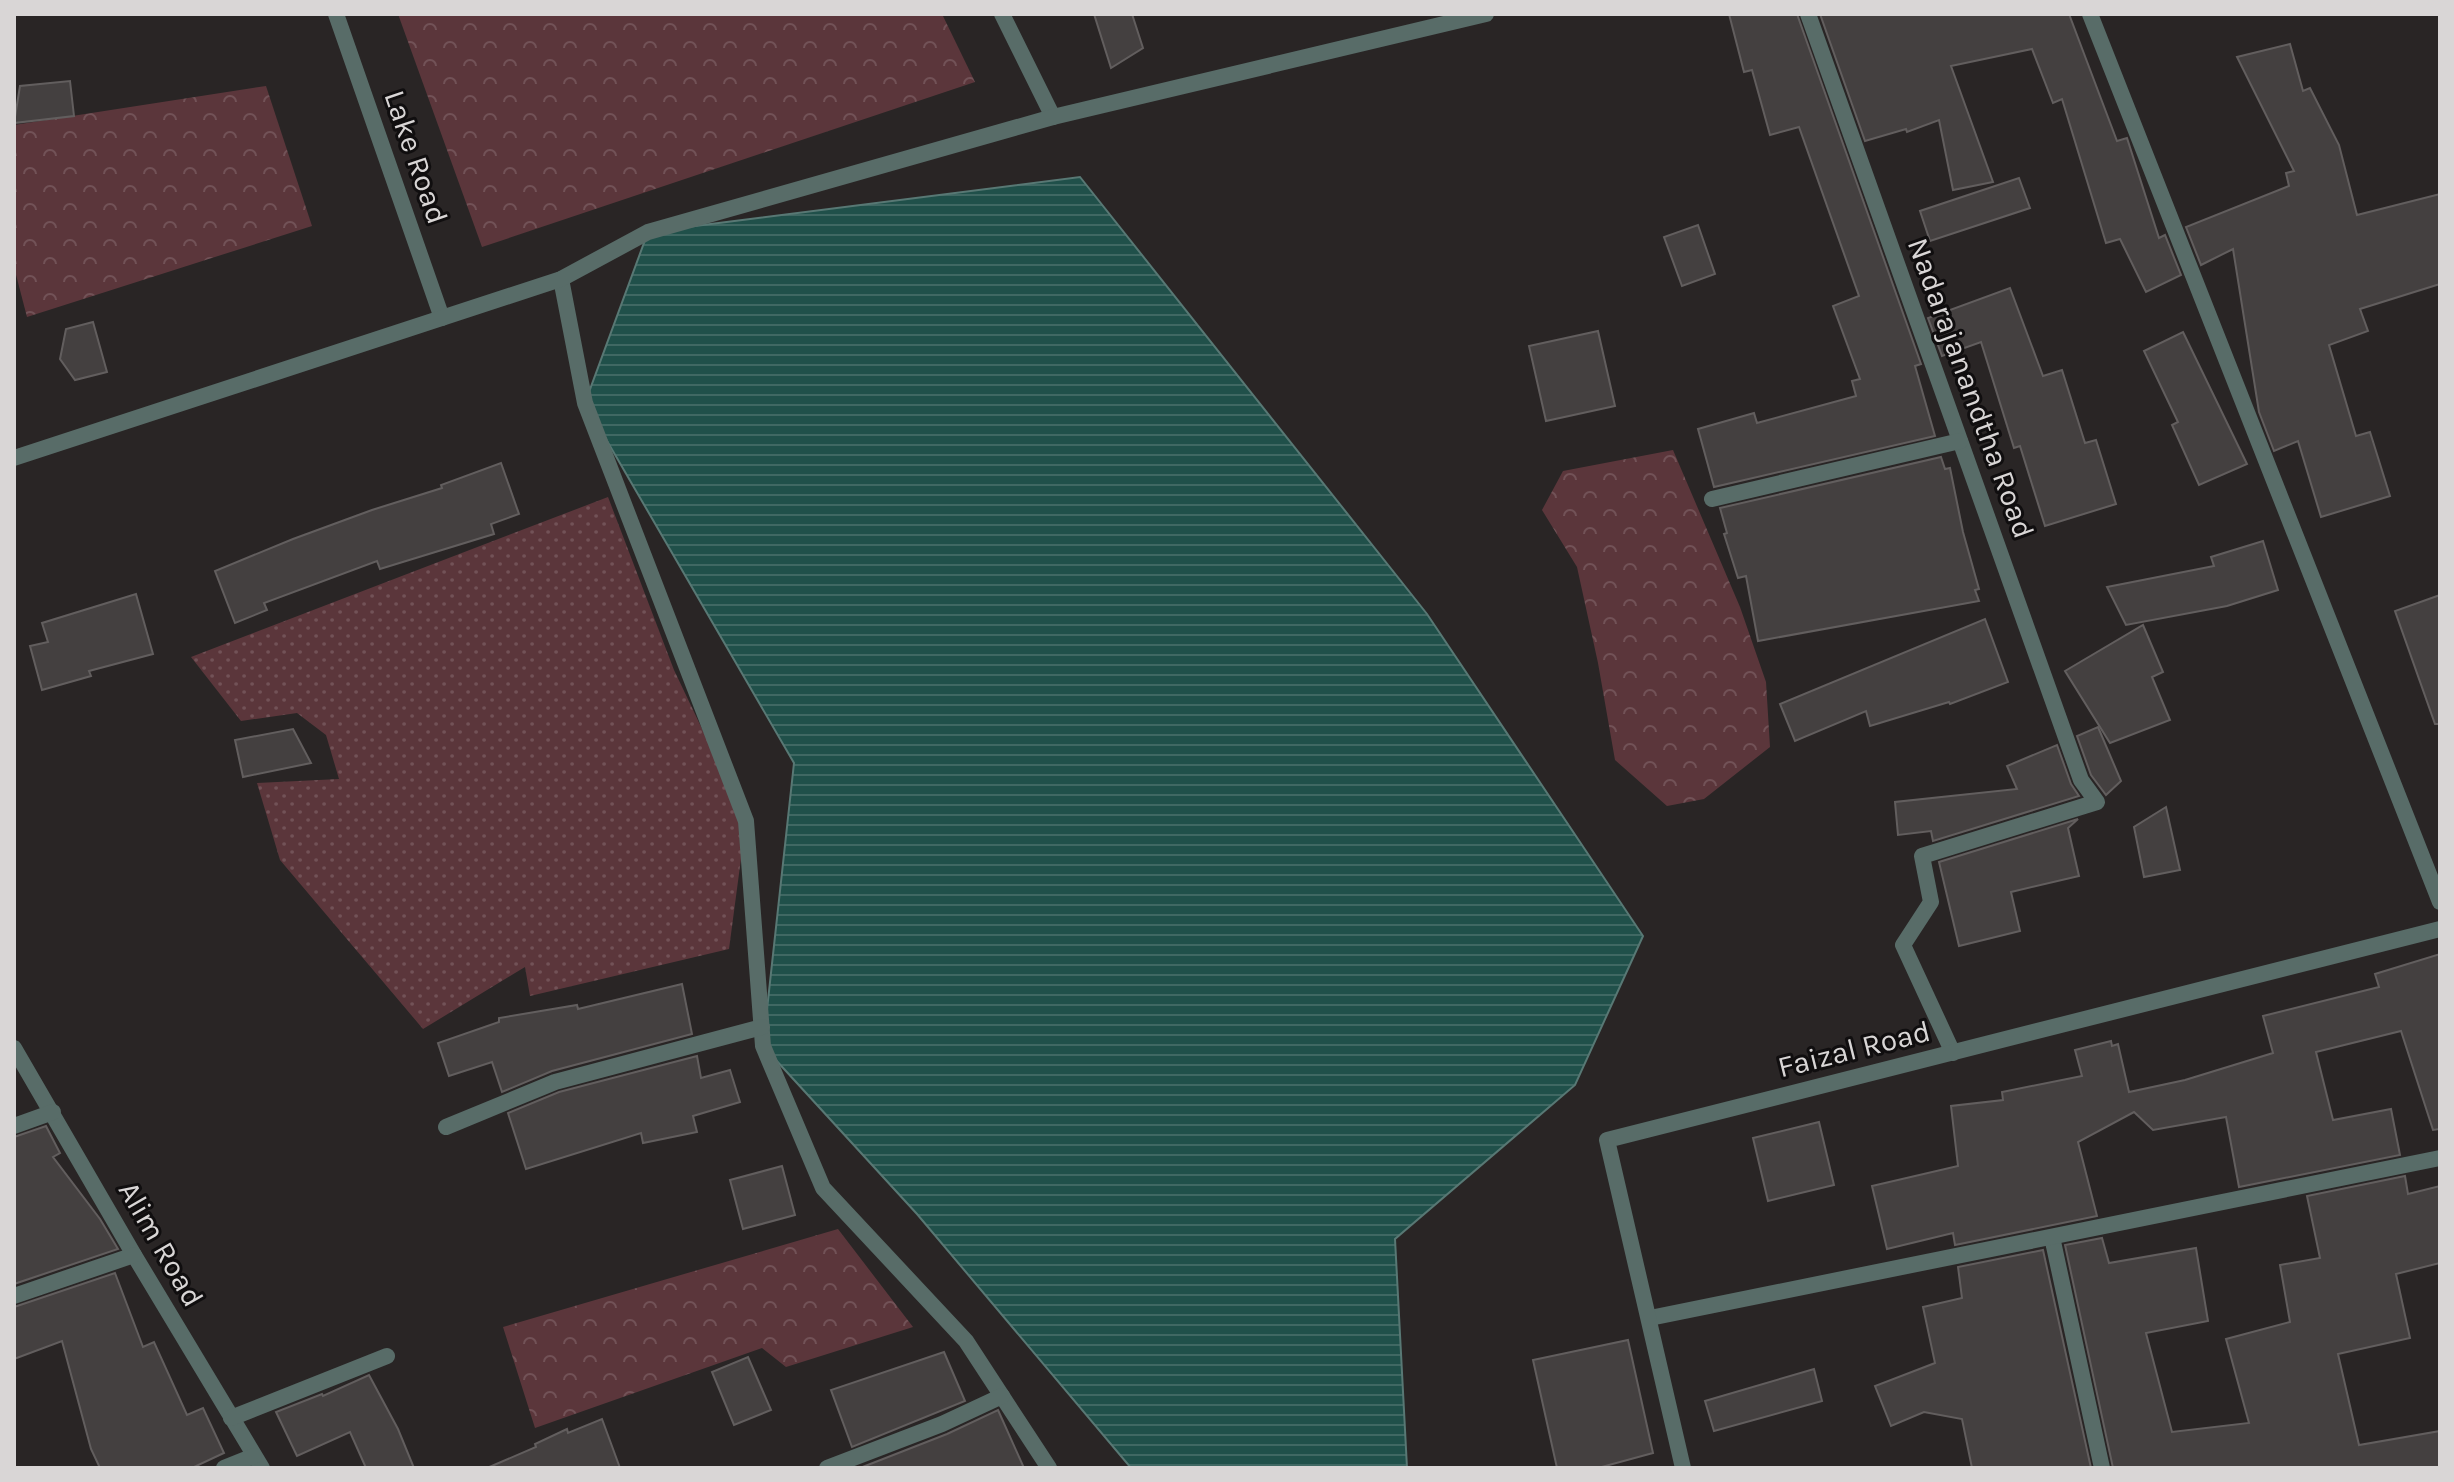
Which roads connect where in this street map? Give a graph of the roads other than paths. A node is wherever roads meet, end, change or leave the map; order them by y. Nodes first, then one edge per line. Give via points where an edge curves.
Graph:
1 (336, 14) edge
2 (1002, 14) edge
3 (1486, 14) edge
4 (1808, 14) edge
5 (2090, 14) edge
6 (1053, 117) junction
7 (561, 279) junction
8 (442, 318) junction
9 (1960, 441) junction
10 (14, 458) edge
11 (1712, 499) dead end
12 (2440, 902) edge
13 (2440, 929) edge
14 (762, 1027) junction
15 (14, 1048) edge
16 (1953, 1053) junction
17 (53, 1112) junction
18 (14, 1126) edge
19 (446, 1127) dead end
20 (2440, 1158) edge
21 (2052, 1237) junction
22 (134, 1255) junction
23 (14, 1296) edge
24 (1650, 1318) junction
25 (387, 1356) dead end
26 (1002, 1396) junction
27 (231, 1418) junction
28 (258, 1462) edge
29 (224, 1468) edge
30 (827, 1468) edge
31 (1049, 1468) edge
32 (1683, 1468) edge
33 (2102, 1468) edge

1 - 8 street, Lake Road
2 - 6 street
3 - 6 street
4 - 9 street, Nadarajanandtha Road
5 - 12 street
6 - 7 street via 648,232
7 - 8 street
7 - 14 street via 585,403 746,821
8 - 10 street
9 - 11 street
9 - 16 street, Nadarajanandtha Road via 2081,780 2097,802 1922,856 1931,902 1903,945
13 - 16 street, Faizal Road
14 - 19 street via 555,1082
14 - 26 street via 763,1046 823,1188 966,1341
15 - 17 street, Alim Road
16 - 24 street, Faizal Road via 1607,1140
17 - 18 street
17 - 22 street, Alim Road
20 - 21 street
21 - 24 street
21 - 33 street
22 - 23 street
22 - 27 street, Alim Road
24 - 32 street, Faizal Road
25 - 27 street
26 - 30 street
26 - 31 street
27 - 28 street, Alim Road
28 - 29 street

